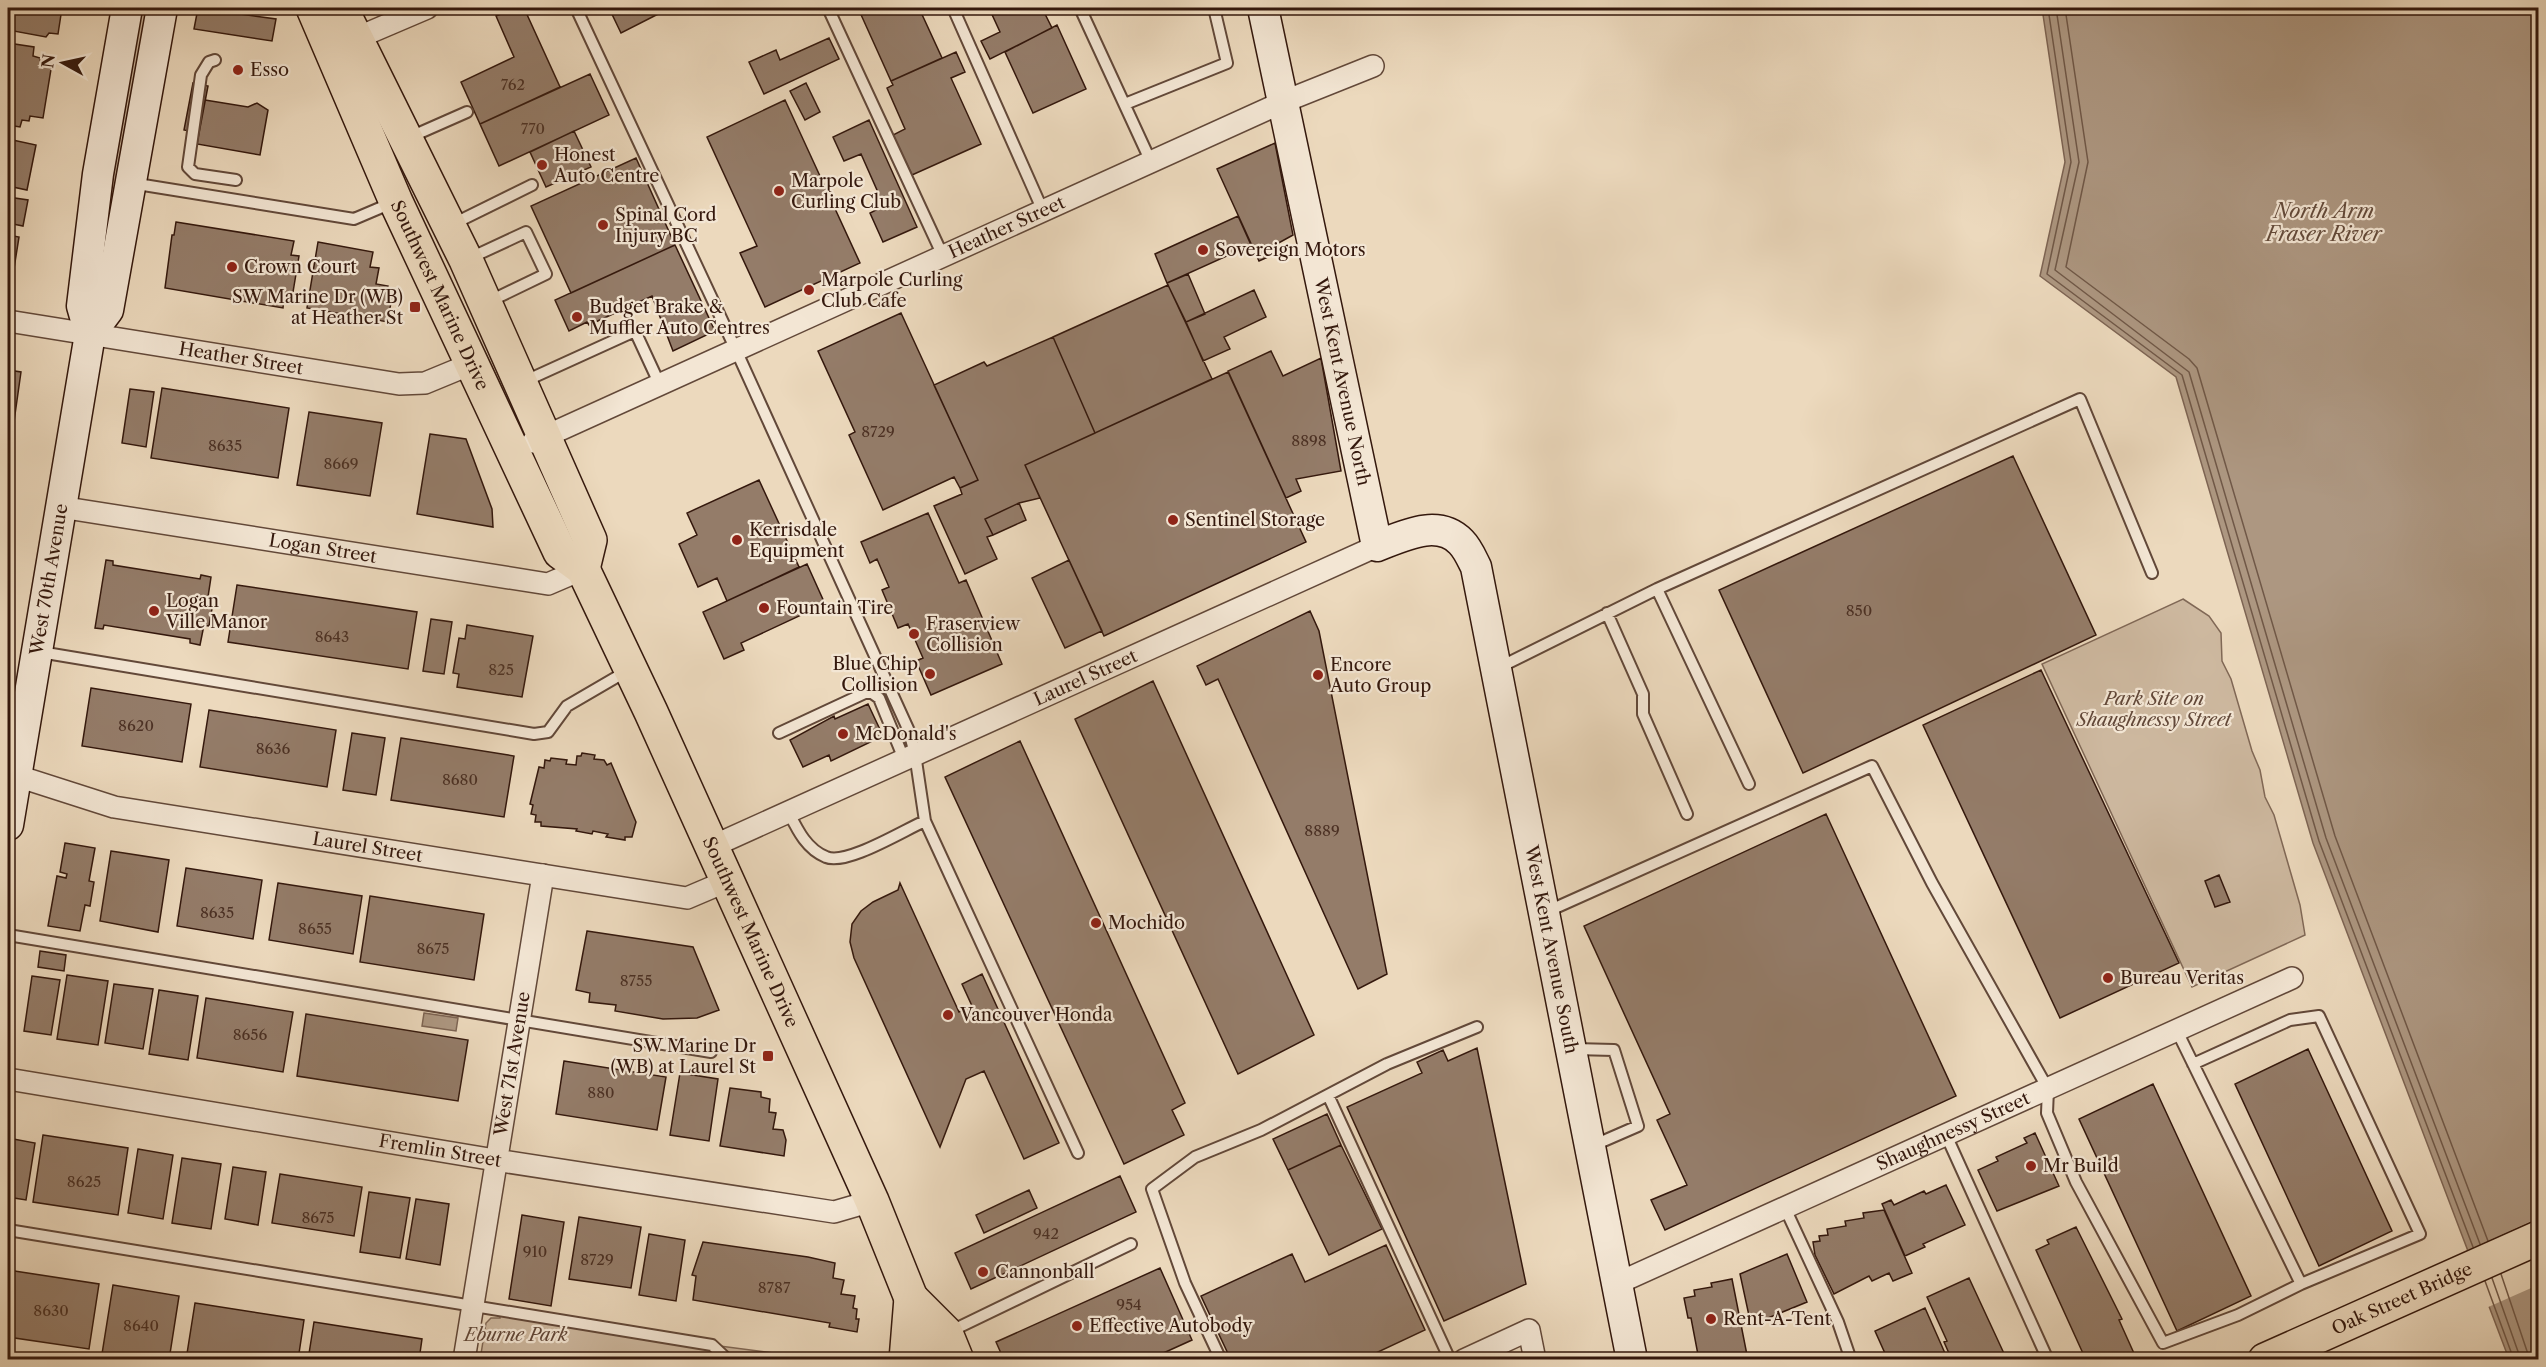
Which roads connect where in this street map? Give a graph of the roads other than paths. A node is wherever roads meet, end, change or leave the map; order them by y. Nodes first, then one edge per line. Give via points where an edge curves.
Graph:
1 (127, 8) edge
2 (162, 8) edge
3 (313, 8) edge
4 (341, 8) edge
5 (427, 8) edge
6 (576, 8) edge
7 (828, 8) edge
8 (952, 8) edge
9 (1080, 8) edge
10 (1214, 8) edge
11 (1263, 8) edge
12 (343, 44) junction
13 (215, 60) dead end
14 (1373, 66) dead end
15 (1283, 102) junction
16 (1125, 104) junction
17 (467, 112) dead end
18 (405, 140) junction
19 (1151, 162) junction
20 (236, 180) dead end
21 (131, 183) junction
22 (532, 185) dead end
23 (396, 202) junction
24 (1043, 211) junction
25 (448, 226) junction
26 (943, 256) junction
27 (466, 260) junction
28 (485, 303) junction
29 (8, 321) edge
30 (90, 334) junction
31 (736, 350) junction
32 (471, 364) junction
33 (520, 384) junction
34 (660, 385) junction
35 (544, 437) junction
36 (512, 451) junction
37 (60, 507) junction
38 (1462, 543) joint
39 (1377, 546) junction
40 (583, 569) junction
41 (2152, 573) dead end
42 (1658, 589) junction
43 (1607, 613) junction
44 (36, 652) junction
45 (630, 670) junction
46 (1495, 670) junction
47 (779, 733) dead end
48 (910, 756) junction
49 (12, 774) edge
50 (1749, 784) dead end
51 (788, 811) junction
52 (1687, 814) dead end
53 (924, 821) junction
54 (8, 825) edge
55 (711, 847) junction
56 (543, 875) junction
57 (727, 881) junction
58 (1543, 913) junction
59 (8, 935) edge
60 (2292, 978) dead end
61 (519, 1019) junction
62 (1477, 1027) dead end
63 (2177, 1031) junction
64 (1570, 1049) junction
65 (711, 1052) dead end
66 (2193, 1064) junction
67 (8, 1079) edge
68 (2048, 1089) junction
69 (1328, 1095) junction
70 (1946, 1135) junction
71 (1589, 1147) junction
72 (1078, 1153) dead end
73 (495, 1160) junction
74 (872, 1201) junction
75 (1785, 1208) junction
76 (8, 1230) edge
77 (2538, 1238) edge
78 (1131, 1244) dead end
79 (2538, 1262) edge
80 (1616, 1284) junction
81 (2301, 1284) junction
82 (912, 1298) junction
83 (473, 1305) junction
84 (951, 1346) edge
85 (464, 1359) edge
86 (728, 1359) edge
87 (906, 1359) edge
88 (926, 1359) edge
89 (1221, 1359) edge
90 (1450, 1359) edge
91 (1464, 1359) edge
92 (1535, 1359) edge
93 (1632, 1359) edge
94 (1851, 1359) edge
95 (2048, 1359) edge
96 (2265, 1359) edge
97 (2318, 1359) edge

1 - 30 street, West 70th Avenue via 98,174 82,306
2 - 21 street, West 70th Avenue
3 - 12 main road, Southwest Marine Drive
4 - 12 main road, Southwest Marine Drive
5 - 12 street
6 - 31 lane
7 - 26 lane
8 - 24 lane
9 - 16 lane
10 - 16 lane via 1227,63
11 - 15 street, West Kent Avenue North
12 - 18 main road, Southwest Marine Drive
12 - 23 main road, Southwest Marine Drive
13 - 20 lane via 201,75 188,167 195,174
14 - 15 street, Heather Street
15 - 19 street, Heather Street
15 - 39 street, West Kent Avenue North
16 - 19 lane
17 - 18 lane
18 - 25 main road, Southwest Marine Drive
19 - 24 street, Heather Street
21 - 23 lane via 354,219
21 - 30 street, West 70th Avenue via 108,310
22 - 25 lane
23 - 32 main road, Southwest Marine Drive
24 - 26 street, Heather Street
25 - 27 main road, Southwest Marine Drive
26 - 31 street, Heather Street
27 - 28 main road, Southwest Marine Drive
27 - 28 lane via 526,232 546,274
28 - 33 main road, Southwest Marine Drive
29 - 30 street, Heather Street
30 - 32 street, Heather Street via 399,384 425,383
30 - 37 street, West 70th Avenue
31 - 34 street, Heather Street
31 - 48 lane via 909,731
32 - 36 main road, Southwest Marine Drive
33 - 34 lane via 635,331
33 - 35 main road, Southwest Marine Drive
34 - 35 street, Heather Street
35 - 36 street, Heather Street
35 - 40 main road, Southwest Marine Drive via 590,540
36 - 40 main road, Southwest Marine Drive via 560,552
37 - 40 street, Logan Street via 548,584
37 - 44 street, West 70th Avenue
38 - 39 street, Laurel Street via 1446,531 1430,530
38 - 46 street, West Kent Avenue South via 1476,567
39 - 48 street, Laurel Street
40 - 45 main road, Southwest Marine Drive
41 - 42 lane via 2080,399
42 - 43 lane
42 - 50 lane
43 - 46 lane
43 - 52 lane via 1643,694 1643,714
44 - 45 lane via 534,734 548,732 567,706
44 - 49 street, West 70th Avenue
45 - 55 main road, Southwest Marine Drive
46 - 58 street, West Kent Avenue South
47 - 48 lane via 872,693 879,698
48 - 51 street, Laurel Street
48 - 53 lane
49 - 54 street, West 70th Avenue
49 - 56 street, Laurel Street via 114,807
51 - 53 lane via 806,842 827,858 845,858
51 - 55 street, Laurel Street
53 - 72 lane
55 - 57 main road, Southwest Marine Drive
56 - 57 street, Laurel Street via 687,898
56 - 61 street, West 71st Avenue
57 - 74 main road, Southwest Marine Drive
58 - 64 street, West Kent Avenue South
58 - 68 lane via 1872,765 1932,883
59 - 61 lane
60 - 63 street, Shaughnessy Street
61 - 65 lane
61 - 73 street, West 71st Avenue
62 - 69 lane via 1387,1064
63 - 66 lane
63 - 68 street, Shaughnessy Street
64 - 71 street, West Kent Avenue South
64 - 71 lane via 1614,1050 1638,1126
66 - 81 lane
66 - 81 lane via 2290,1020 2319,1016 2420,1234
67 - 73 street, Fremlin Street
68 - 70 street, Shaughnessy Street
68 - 81 lane via 2047,1113 2076,1182 2163,1343 2238,1315
69 - 89 lane via 1261,1130 1195,1157 1152,1189 1185,1283
69 - 90 lane
70 - 75 street, Shaughnessy Street
70 - 95 lane
71 - 80 street, West Kent Avenue South
73 - 74 street, Fremlin Street via 834,1212
73 - 83 street, West 71st Avenue
74 - 82 main road, Southwest Marine Drive
75 - 80 street, Shaughnessy Street
75 - 94 lane
76 - 83 lane
77 - 96 main road, Oak Street Bridge
78 - 84 lane
79 - 97 main road, Oak Street Bridge
80 - 93 street, West Kent Avenue South
82 - 84 main road, Southwest Marine Drive
82 - 87 main road
82 - 88 main road, Southwest Marine Drive
83 - 85 street, West 71st Avenue
83 - 86 lane via 712,1345
91 - 92 street via 1529,1330

